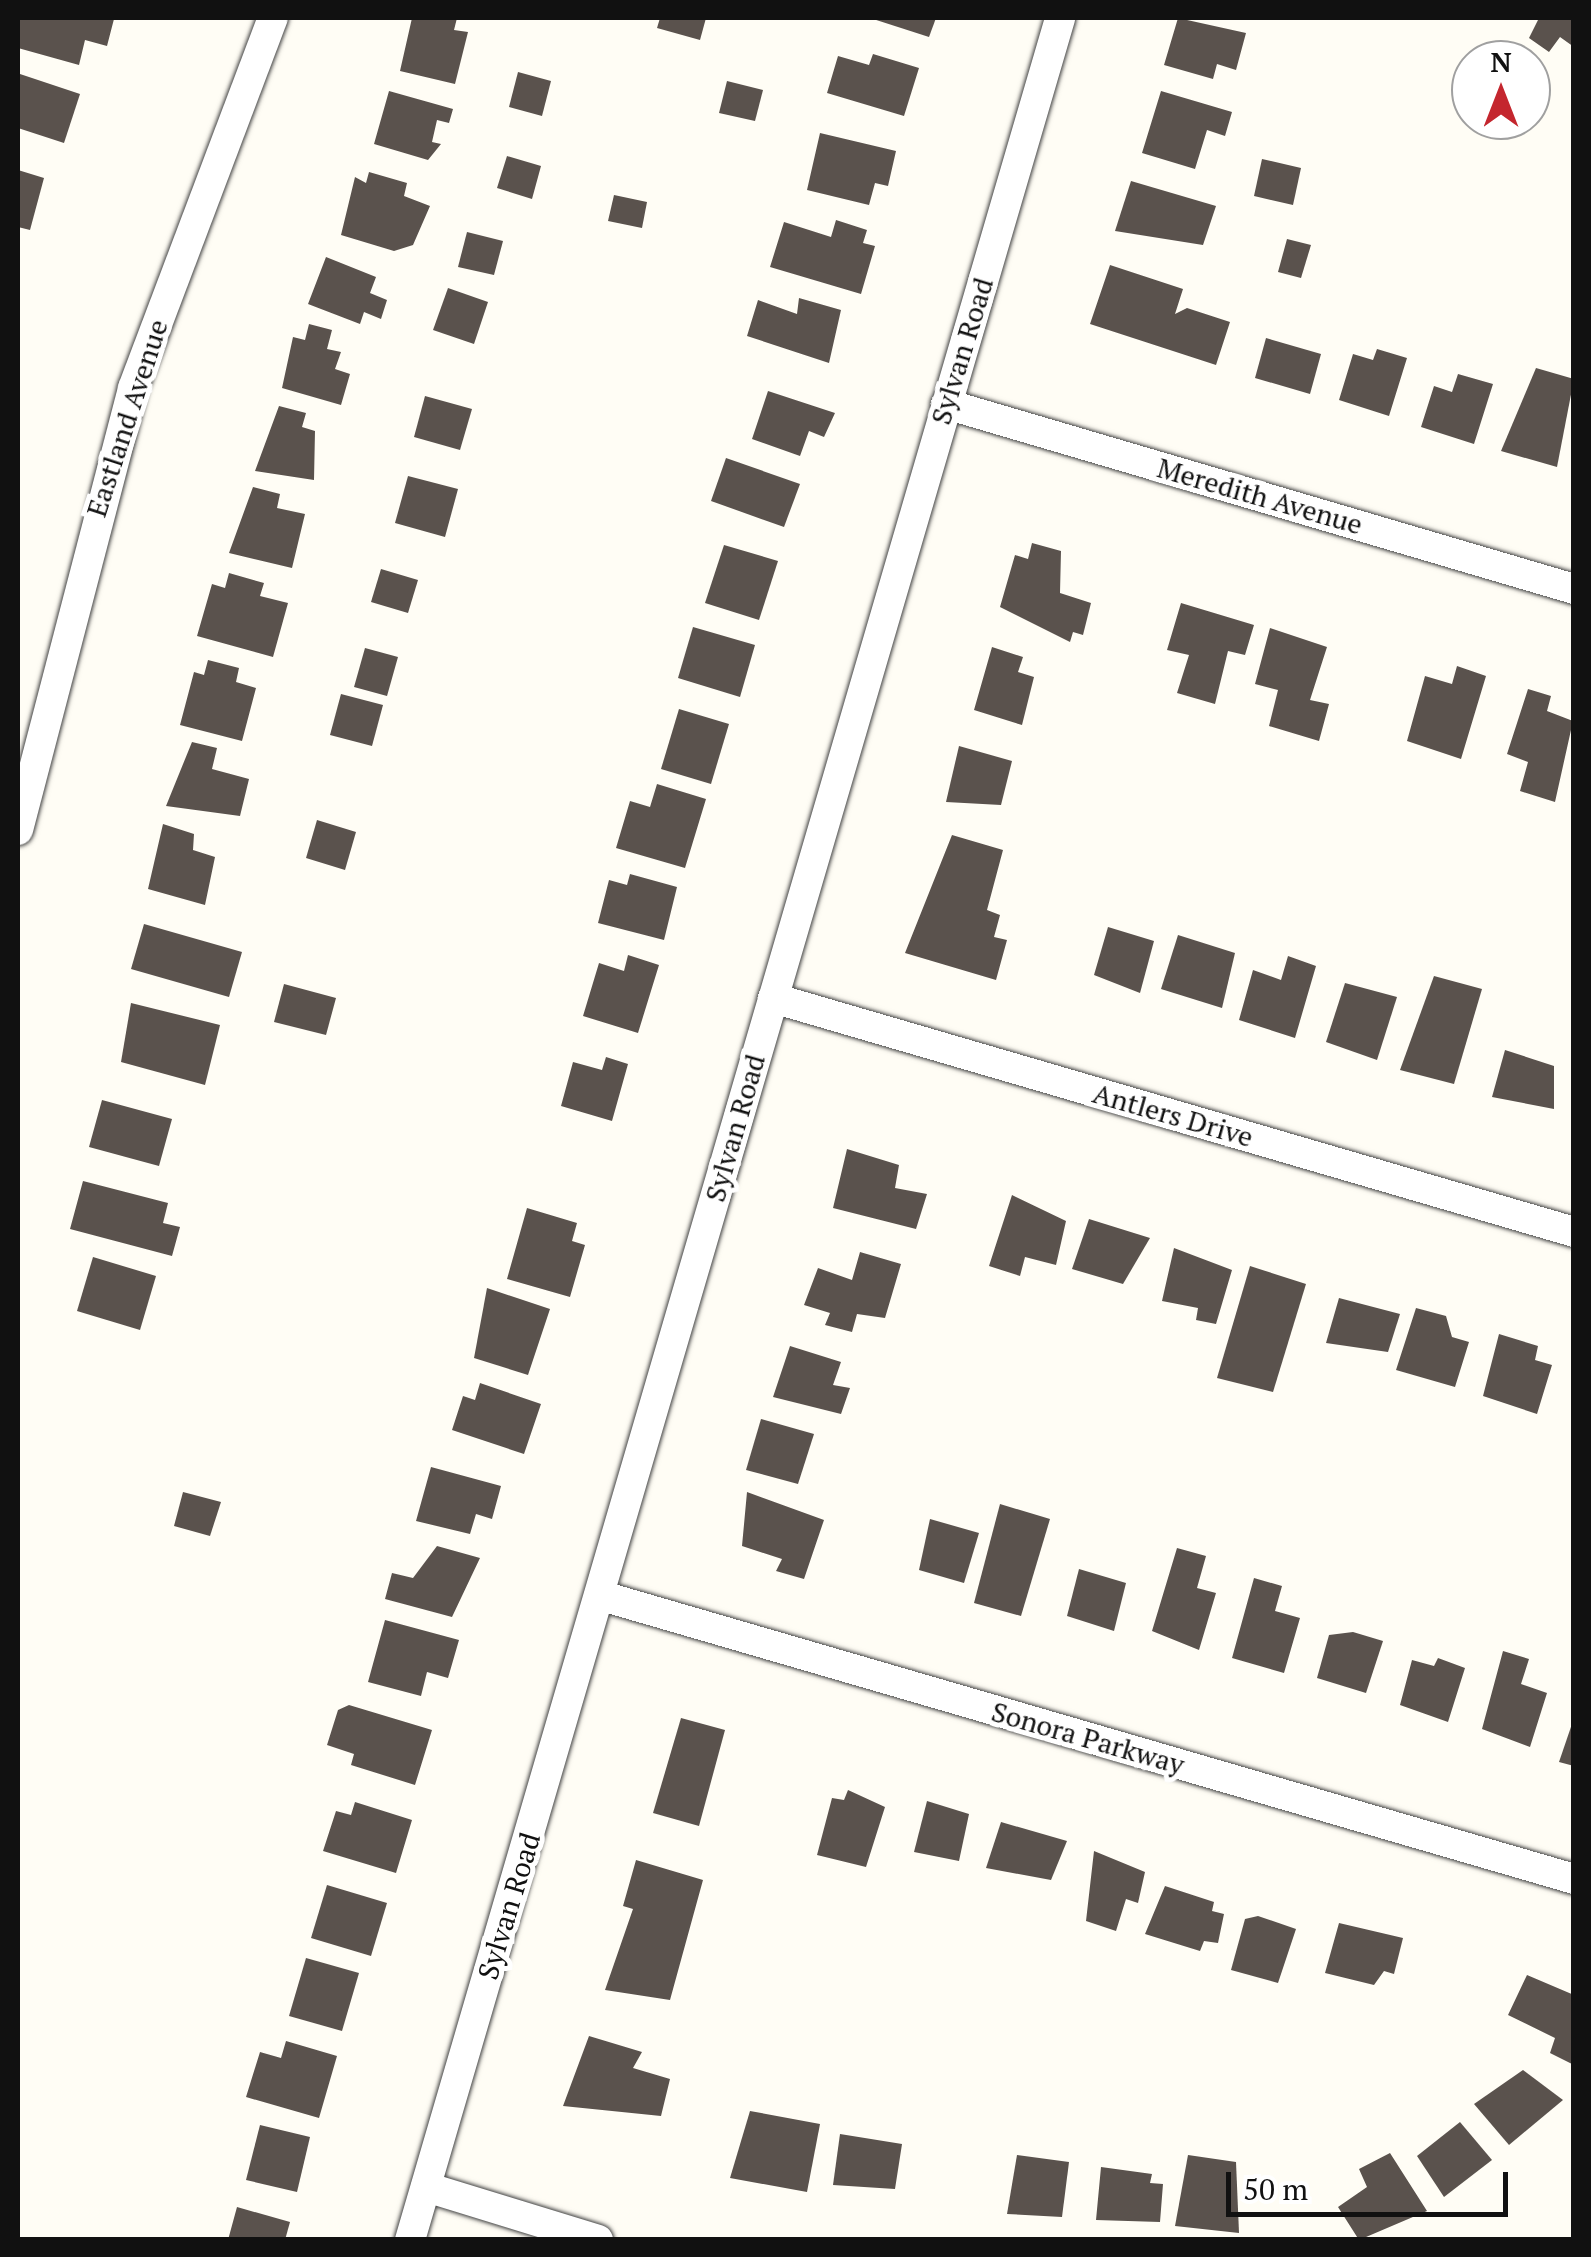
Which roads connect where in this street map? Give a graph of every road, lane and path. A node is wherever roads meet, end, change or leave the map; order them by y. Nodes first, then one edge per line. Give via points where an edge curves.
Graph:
1 (273, 18) edge
2 (1060, 18) edge
3 (946, 404) junction
4 (1574, 589) edge
5 (18, 830) edge
6 (773, 998) junction
7 (1574, 1232) edge
8 (602, 1596) junction
9 (1574, 1878) edge
10 (426, 2187) junction
11 (410, 2240) edge
12 (598, 2240) edge

1 - 5 street, Eastland Avenue via 133,388
2 - 3 street, Sylvan Road
3 - 4 street, Meredith Avenue
3 - 6 street, Sylvan Road
6 - 7 street, Antlers Drive
6 - 8 street, Sylvan Road
8 - 9 street, Sonora Parkway
8 - 10 street, Sylvan Road
10 - 11 street, Sylvan Road
10 - 12 street

